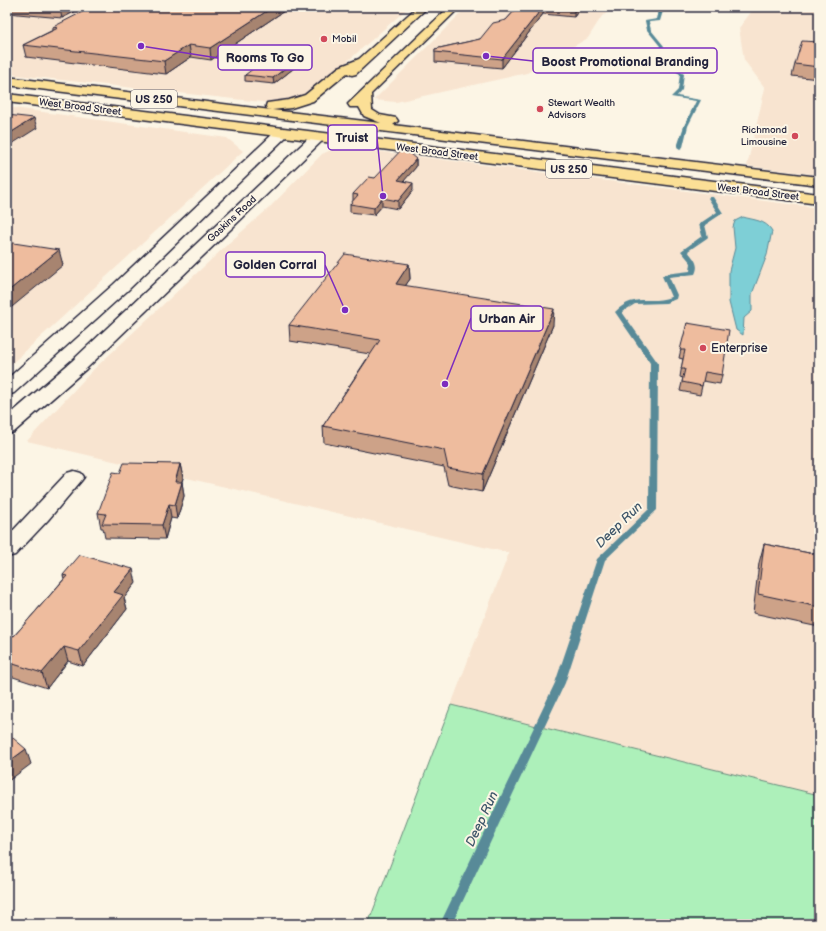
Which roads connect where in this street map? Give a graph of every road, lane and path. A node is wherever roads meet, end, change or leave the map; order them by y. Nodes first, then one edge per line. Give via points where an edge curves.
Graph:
1 (423, 7) edge
2 (455, 7) edge
3 (363, 61) junction
4 (7, 82) edge
5 (365, 94) junction
6 (141, 97) junction
7 (7, 98) edge
8 (301, 117) junction
9 (335, 121) junction
10 (282, 133) junction
11 (318, 137) junction
12 (577, 151) junction
13 (819, 181) edge
14 (819, 199) edge
15 (7, 389) edge
16 (7, 428) edge
17 (74, 477) dead end
18 (7, 550) edge

1 - 3 main road
2 - 5 main road, Gaskins Road
3 - 6 main road via 343,70 309,98 291,104 265,106 224,101
3 - 8 main road
4 - 6 main road, West Broad Street / US 250
5 - 9 main road, Gaskins Road
5 - 12 main road via 367,112 383,120 520,137
6 - 8 main road, West Broad Street / US 250
7 - 10 main road, West Broad Street / US 250
8 - 9 main road, West Broad Street / US 250
8 - 10 main road
9 - 11 main road, Gaskins Road
9 - 12 main road, West Broad Street / US 250
10 - 11 main road, West Broad Street / US 250
10 - 15 main road via 137,272
11 - 14 main road, West Broad Street / US 250
11 - 16 main road, Gaskins Road via 79,365
12 - 13 main road, West Broad Street / US 250
17 - 18 street

